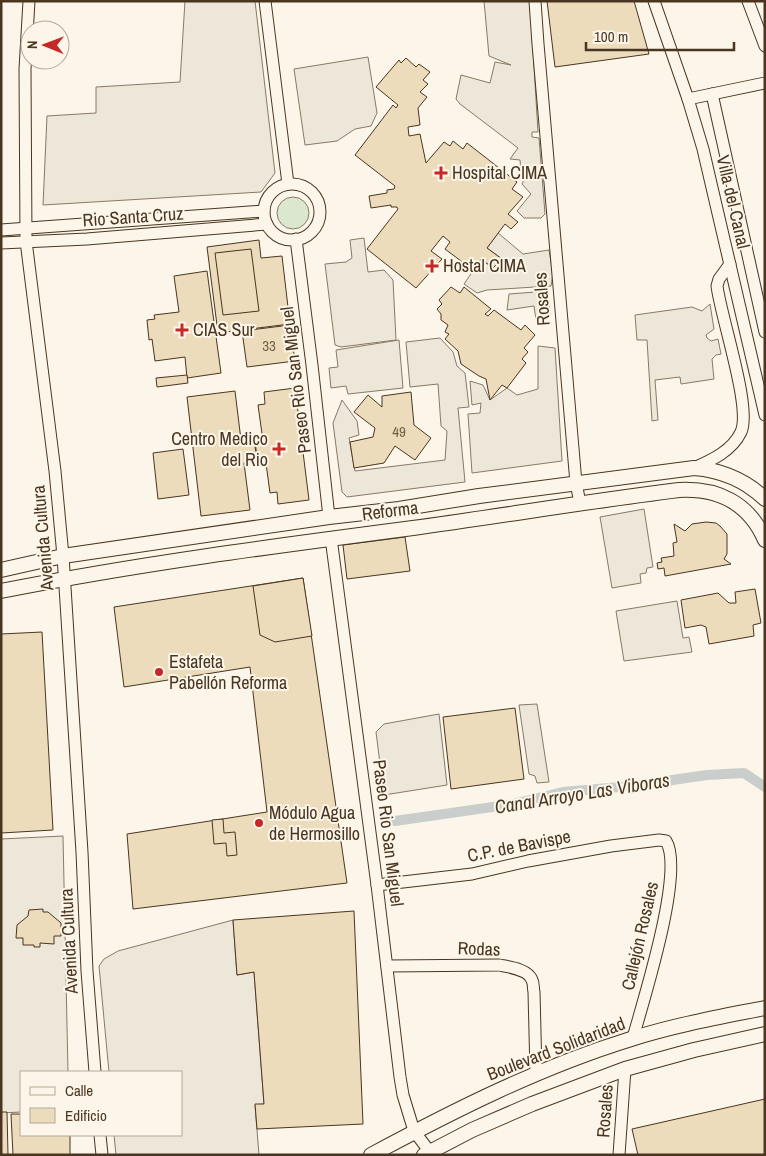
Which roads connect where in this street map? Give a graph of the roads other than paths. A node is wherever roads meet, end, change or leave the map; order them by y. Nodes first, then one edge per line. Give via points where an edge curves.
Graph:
1 (29, 1) edge
2 (265, 1) edge
3 (535, 1) edge
4 (654, 1) edge
5 (748, 1) edge
6 (765, 46) edge
7 (765, 82) edge
8 (712, 94) junction
9 (688, 99) junction
10 (288, 184) junction
11 (264, 211) junction
12 (267, 224) junction
13 (26, 228) junction
14 (1, 230) edge
15 (296, 239) junction
16 (26, 241) junction
17 (1, 243) edge
18 (730, 264) junction
19 (765, 332) edge
20 (765, 414) edge
21 (744, 418) junction
22 (694, 468) junction
23 (576, 483) junction
24 (765, 499) edge
25 (580, 503) junction
26 (399, 509) junction
27 (325, 518) junction
28 (337, 537) junction
29 (765, 540) edge
30 (266, 547) junction
31 (63, 556) junction
32 (1, 570) edge
33 (65, 578) junction
34 (1, 591) edge
35 (666, 841) joint
36 (378, 885) junction
37 (386, 966) junction
38 (765, 1008) edge
39 (765, 1034) edge
40 (633, 1038) junction
41 (625, 1069) junction
42 (95, 1071) edge
43 (536, 1073) junction
44 (414, 1131) junction
45 (100, 1136) edge
46 (427, 1153) edge
47 (102, 1155) edge
48 (371, 1155) edge
49 (619, 1155) edge

1 - 13 street, Avenida Cultura via 25,69
2 - 10 street
3 - 23 street, Rosales
4 - 9 street, Villa del Canal
5 - 6 street
7 - 8 street
8 - 9 street
8 - 19 street, Villa del Canal
9 - 18 street, Villa del Canal
10 - 11 street via 271,193
10 - 15 street via 307,188 319,202 320,212 314,230
11 - 12 street
11 - 13 street, Rio Santa Cruz
12 - 15 street via 279,237
12 - 16 street, Rio Santa Cruz
13 - 14 street, Rio Santa Cruz
13 - 16 street, Avenida Cultura
15 - 27 street, Paseo Rio San Miguel via 312,365
16 - 17 street, Rio Santa Cruz
16 - 31 street, Avenida Cultura
18 - 20 street, Villa del Canal
18 - 21 street via 717,286
20 - 21 street
21 - 22 street via 742,431 732,445
22 - 23 main road, Reforma
22 - 24 main road, Reforma via 732,477
23 - 25 street, Rosales
23 - 26 main road, Reforma
25 - 28 main road, Reforma
25 - 29 main road, Reforma via 679,490 704,491 742,507 756,522
26 - 27 main road, Reforma
26 - 28 main road via 396,522
27 - 30 main road via 320,529 277,538
27 - 31 main road, Reforma
28 - 30 main road, Reforma
28 - 36 street, Paseo Rio San Miguel
30 - 33 main road, Reforma
31 - 32 main road, Reforma
31 - 33 street, Avenida Cultura
33 - 34 main road, Reforma
33 - 42 street, Avenida Cultura
35 - 36 street, C.P. de Bavispe via 612,846 472,874
35 - 40 street, Callejón Rosales via 670,848 672,878 668,906
36 - 37 street, Paseo Rio San Miguel
37 - 43 street, Rodas via 500,965 530,976 534,992
37 - 44 street, Paseo Rio San Miguel via 403,1095
38 - 40 main road, Boulevard Solidaridad
39 - 41 main road
40 - 43 main road, Boulevard Solidaridad
41 - 46 main road via 532,1104
41 - 49 street, Rosales
43 - 44 main road, Boulevard Solidaridad
44 - 46 street
44 - 48 main road, Boulevard Solidaridad
45 - 47 street

